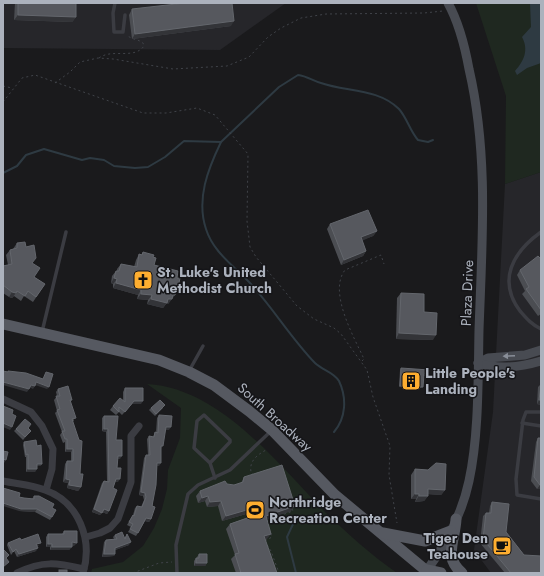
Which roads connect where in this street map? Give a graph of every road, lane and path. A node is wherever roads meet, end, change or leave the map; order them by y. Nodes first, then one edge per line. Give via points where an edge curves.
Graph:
1 (116, 3) edge
2 (451, 5) edge
3 (125, 15) dead end
4 (124, 32) junction
5 (98, 58) junction
6 (54, 83) junction
7 (3, 86) edge
8 (12, 88) junction
9 (3, 102) edge
10 (66, 232) dead end
11 (541, 232) edge
12 (384, 264) dead end
13 (3, 324) edge
14 (541, 329) edge
15 (42, 333) junction
16 (203, 346) dead end
17 (541, 350) edge
18 (541, 361) edge
19 (362, 362) junction
20 (478, 363) junction
21 (189, 372) junction
22 (3, 399) edge
23 (541, 412) edge
24 (522, 423) junction
25 (139, 426) dead end
26 (541, 426) edge
27 (272, 430) junction
28 (266, 450) dead end
29 (210, 463) junction
30 (257, 476) edge
31 (215, 478) junction
32 (3, 480) edge
33 (46, 490) junction
34 (541, 499) edge
35 (291, 507) edge
36 (456, 520) junction
37 (397, 523) dead end
38 (451, 531) junction
39 (380, 532) junction
40 (86, 537) junction
41 (176, 562) junction
42 (83, 571) edge
43 (427, 572) edge
44 (17, 573) edge
45 (133, 573) edge
46 (177, 573) edge
47 (279, 573) edge
48 (441, 573) edge
49 (462, 573) edge

1 - 4 lane via 113,30 117,33
2 - 5 path via 424,13 326,14 301,18 268,37 249,57 227,66 173,69
2 - 20 street, Plaza Drive via 467,59 481,138 483,175
3 - 4 lane
4 - 5 path via 133,40 138,39 144,43 141,50 109,53
5 - 6 path via 80,62
6 - 8 path via 35,76 22,78
6 - 19 path via 143,113 166,113 197,108 215,115 248,154 247,221 250,247 297,306 341,334
7 - 8 path
8 - 9 path
10 - 15 lane
11 - 14 lane via 516,257 509,277 509,288 516,305 530,324
12 - 19 path via 381,255 345,270 342,274 339,291 344,315 364,359
13 - 15 main road, South Broadway
15 - 21 main road, South Broadway via 140,355
16 - 21 lane
17 -> 20 street via 525,355 488,358
18 - 20 street via 506,367
19 - 37 path via 367,370 373,397 390,446 389,475
20 - 36 street, Plaza Drive via 470,479
21 - 27 main road, South Broadway via 226,393
22 - 33 street via 31,412 42,426 52,449 52,469
23 - 24 lane via 526,412
24 - 26 lane
24 - 34 lane via 516,479 517,494
25 - 40 street via 131,436 131,482 118,519 110,528
27 - 31 lane via 241,461
27 - 39 main road, South Broadway via 336,495
28 - 30 path via 250,465 252,474
29 - 29 lane via 194,448 197,421 204,415 230,440
29 - 31 lane
31 - 41 lane via 198,485 188,494 176,545
32 - 33 street
33 - 40 street via 62,500 74,512
35 - 47 path via 293,511 267,520 272,537 264,541 271,551
36 - 38 street, Plaza Drive
36 - 49 main road via 451,557 453,564
38 - 39 main road via 425,541
38 - 43 street, Plaza Drive
39 - 43 main road, South Broadway
40 - 42 street via 87,554
41 - 45 path via 159,564
41 - 46 lane
42 - 44 street via 58,563 44,563
43 - 48 main road, South Broadway

